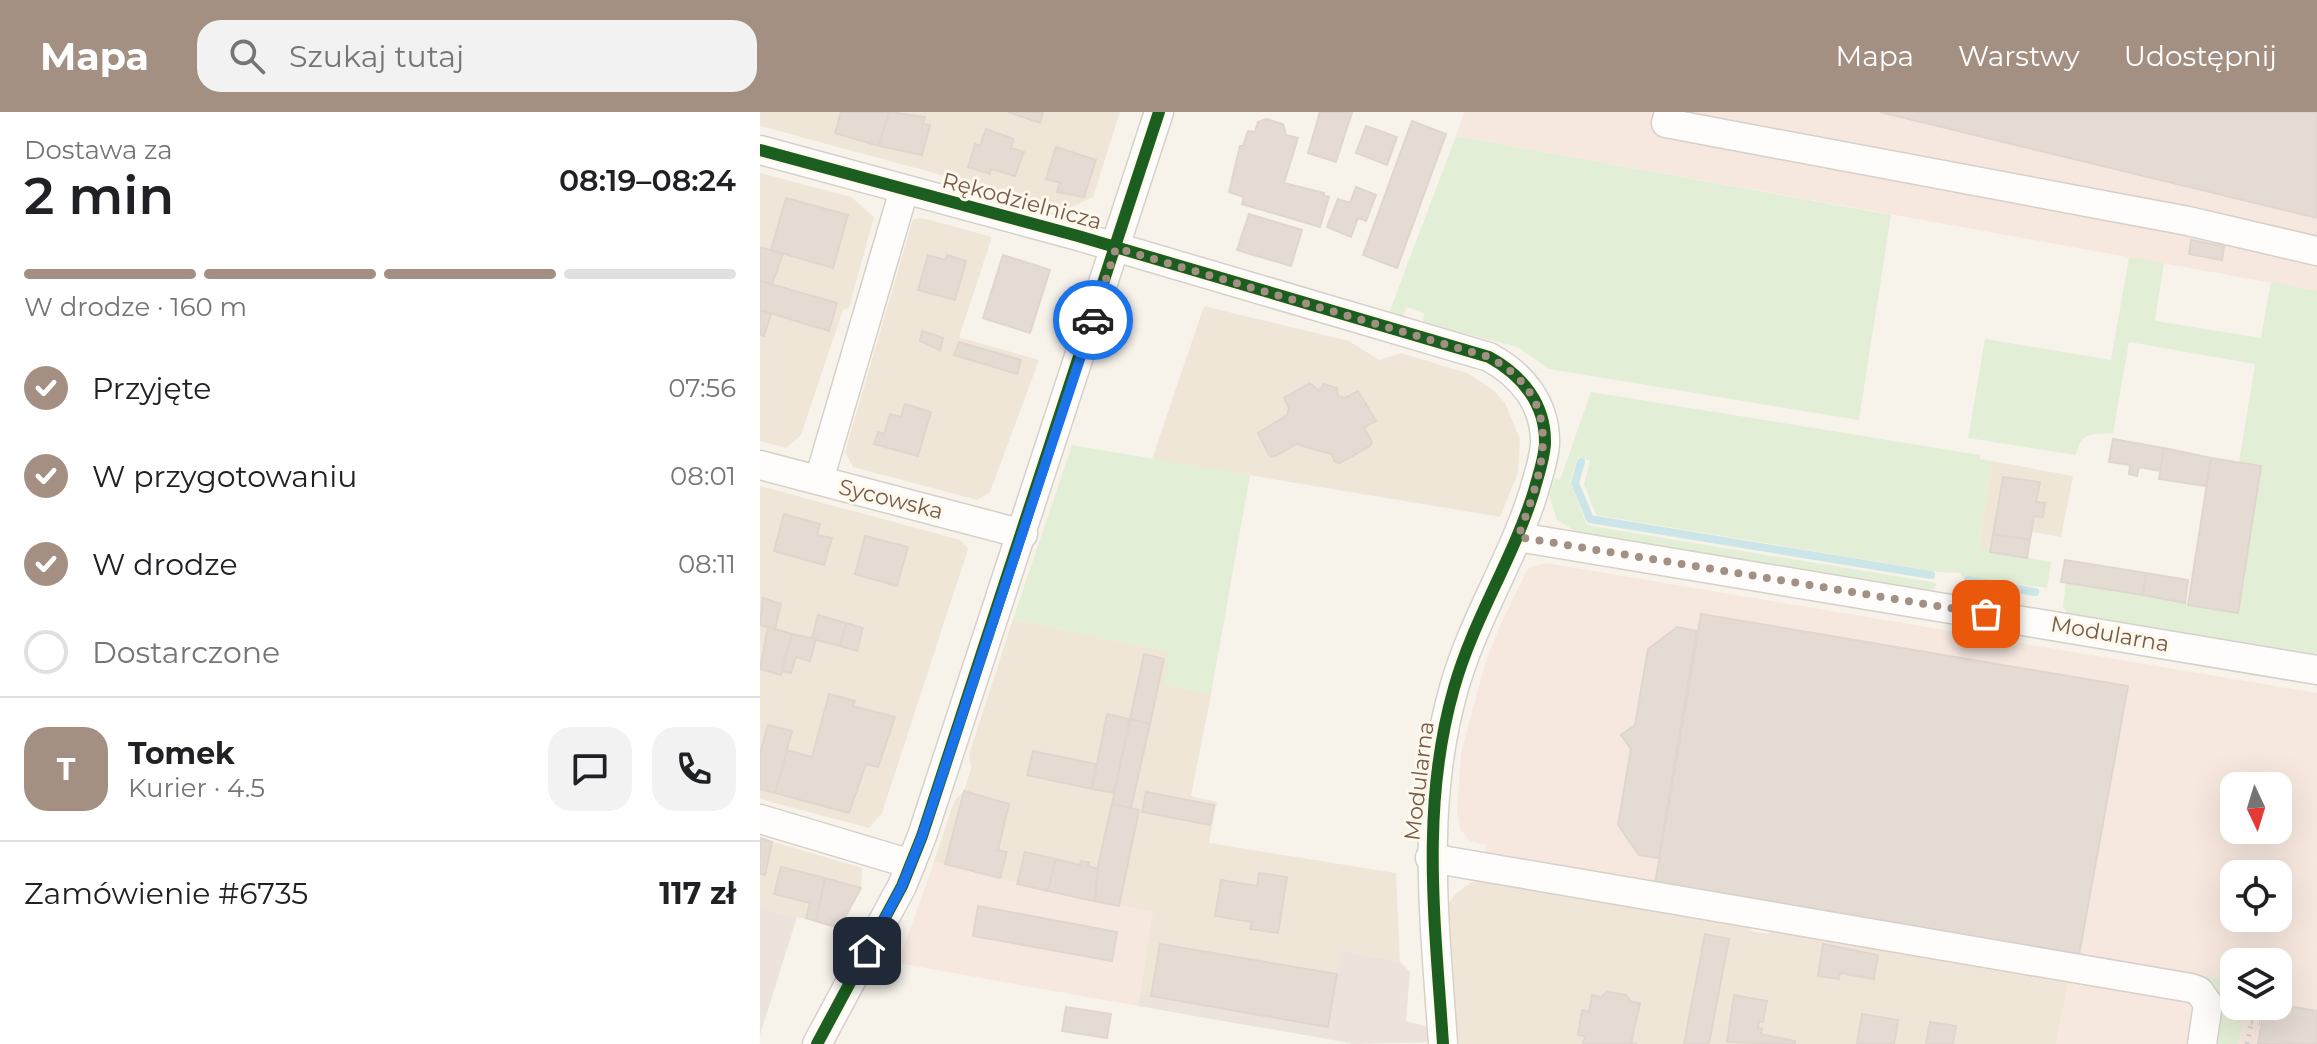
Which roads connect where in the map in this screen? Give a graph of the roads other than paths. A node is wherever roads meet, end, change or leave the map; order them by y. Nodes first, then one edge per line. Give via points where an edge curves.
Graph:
1 (1159, 112) edge
2 (1669, 112) edge
3 (760, 150) edge
4 (904, 190) junction
5 (1116, 248) junction
6 (2317, 251) edge
7 (760, 465) edge
8 (819, 480) junction
9 (1023, 534) junction
10 (1518, 537) junction
11 (2317, 670) edge
12 (760, 819) edge
13 (1430, 858) junction
14 (911, 864) junction
15 (817, 1044) edge
16 (1443, 1044) edge
17 (2202, 1044) edge

1 - 5 street
2 - 6 street via 1666,123 2188,221
3 - 4 street, Rękodzielnicza
4 - 5 street, Rękodzielnicza
4 - 8 street
5 - 9 street
5 - 10 street, Rękodzielnicza via 1489,357 1508,368 1532,394 1545,435 1542,462
7 - 8 street, Sycowska
8 - 9 street, Sycowska
9 - 14 street
10 - 11 street, Modularna
10 - 13 street, Modularna via 1454,687 1439,755
12 - 14 street
13 - 16 street, Modularna
13 - 17 street via 2191,988 2208,1004
14 - 15 street

